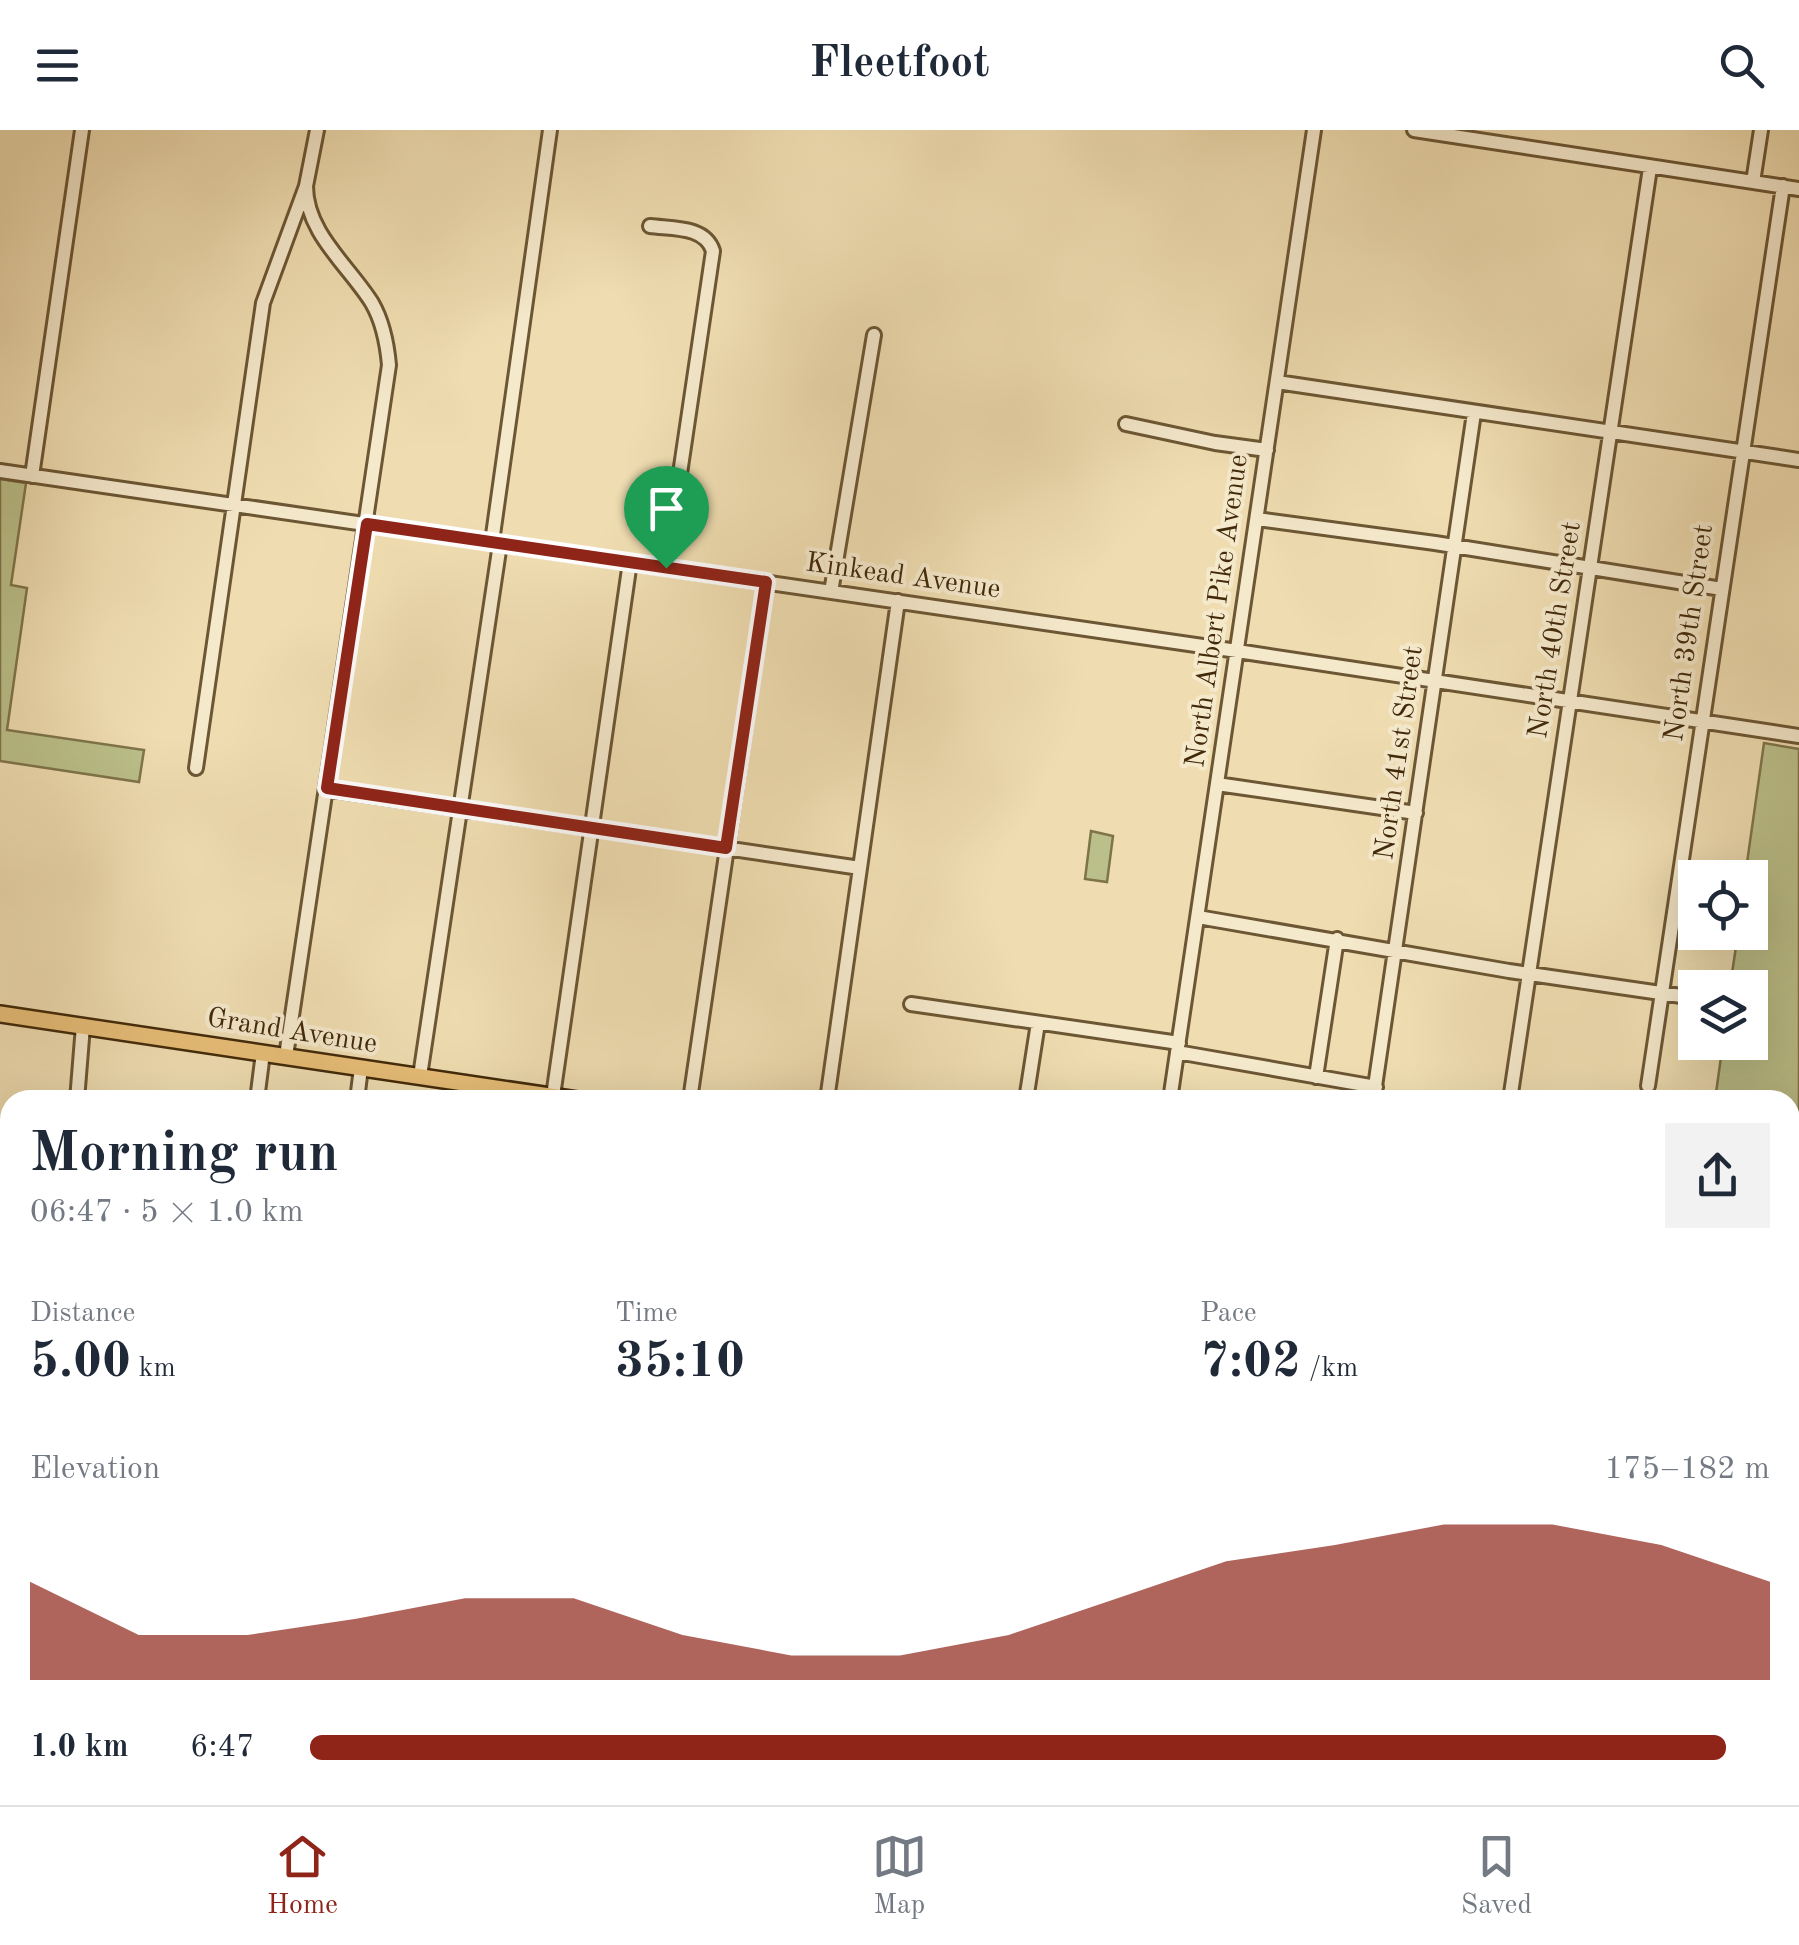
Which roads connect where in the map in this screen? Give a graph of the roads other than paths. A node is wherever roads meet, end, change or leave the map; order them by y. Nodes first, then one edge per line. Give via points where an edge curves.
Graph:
1 (82, 130) edge
2 (317, 130) edge
3 (550, 130) edge
4 (1314, 130) edge
5 (1414, 130) edge
6 (1535, 130) edge
7 (1761, 130) edge
8 (1534, 148) junction
9 (1650, 168) junction
10 (1754, 182) junction
11 (306, 186) junction
12 (1783, 186) junction
13 (1799, 189) edge
14 (650, 226) dead end
15 (874, 335) dead end
16 (1277, 382) junction
17 (1474, 413) junction
18 (1126, 424) dead end
19 (1610, 434) junction
20 (1267, 450) junction
21 (1742, 450) junction
22 (1799, 460) edge
23 (0, 471) edge
24 (32, 476) junction
25 (234, 506) junction
26 (1256, 519) junction
27 (367, 524) junction
28 (496, 543) junction
29 (1454, 546) junction
30 (630, 562) junction
31 (666, 568) junction
32 (1590, 568) junction
33 (766, 582) junction
34 (1722, 589) junction
35 (830, 592) junction
36 (898, 602) junction
37 (1237, 651) junction
38 (1435, 681) junction
39 (1570, 702) junction
40 (1703, 722) junction
41 (1799, 736) edge
42 (196, 768) dead end
43 (1217, 784) junction
44 (327, 788) junction
45 (460, 808) junction
46 (1416, 813) junction
47 (592, 830) junction
48 (726, 848) junction
49 (860, 868) junction
50 (1198, 917) junction
51 (1337, 939) junction
52 (1396, 950) junction
53 (1530, 974) junction
54 (1662, 994) junction
55 (1678, 996) edge
56 (911, 1004) dead end
57 (0, 1014) edge
58 (1038, 1023) junction
59 (84, 1026) junction
60 (1178, 1048) junction
61 (264, 1053) junction
62 (286, 1056) junction
63 (362, 1068) junction
64 (420, 1076) junction
65 (1316, 1077) junction
66 (1648, 1086) dead end
67 (78, 1090) edge
68 (258, 1090) edge
69 (359, 1090) edge
70 (481, 1090) edge
71 (554, 1090) edge
72 (691, 1090) edge
73 (829, 1090) edge
74 (1028, 1090) edge
75 (1172, 1090) edge
76 (1363, 1090) edge
77 (1374, 1090) edge
78 (1512, 1090) edge

1 - 24 street
2 - 11 street
3 - 28 street
4 - 16 street, North Albert Pike Avenue
5 - 8 street
6 - 8 street
7 - 10 street
8 - 9 street
9 - 10 street
9 - 19 street, North 40th Street
10 - 12 street
11 - 25 street via 263,303
11 - 27 street via 311,217 371,302 387,348
12 - 13 street
12 - 21 street, North 39th Street
14 - 31 street via 698,233 713,252
15 - 35 street
16 - 17 street
16 - 20 street, North Albert Pike Avenue
17 - 19 street
17 - 29 street, North 41st Street
18 - 20 street
19 - 21 street
19 - 32 street, North 40th Street
20 - 26 street, North Albert Pike Avenue
21 - 22 street
21 - 34 street, North 39th Street
23 - 24 street, Kinkead Avenue
24 - 25 street, Kinkead Avenue
25 - 27 street, Kinkead Avenue
25 - 42 street
26 - 29 street
26 - 37 street, North Albert Pike Avenue
27 - 28 street, Kinkead Avenue
27 - 44 street
28 - 30 street, Kinkead Avenue
28 - 45 street
29 - 32 street
29 - 38 street, North 41st Street
30 - 31 street, Kinkead Avenue
30 - 47 street
31 - 33 street, Kinkead Avenue
32 - 34 street
32 - 39 street, North 40th Street
33 - 35 street, Kinkead Avenue
33 - 48 street
34 - 40 street, North 39th Street
35 - 36 street, Kinkead Avenue
36 - 37 street, Kinkead Avenue
36 - 49 street
37 - 38 street, Kinkead Avenue
37 - 43 street, North Albert Pike Avenue
38 - 39 street, Kinkead Avenue
38 - 46 street, North 41st Street
39 - 40 street, Kinkead Avenue
39 - 53 street, North 40th Street
40 - 41 street, Kinkead Avenue
40 - 54 street, North 39th Street
43 - 46 street
43 - 50 street, North Albert Pike Avenue
44 - 45 street
44 - 62 street
45 - 47 street
45 - 64 street
46 - 52 street, North 41st Street
47 - 48 street
47 - 71 street
48 - 49 street
48 - 72 street
49 - 73 street
50 - 51 street
50 - 60 street, North Albert Pike Avenue
51 - 52 street
51 - 65 street
52 - 53 street
52 - 77 street, North 41st Street
53 - 54 street
53 - 78 street, North 40th Street
54 - 55 street
54 - 66 street, North 39th Street
56 - 58 street
57 - 59 main road, Grand Avenue
58 - 60 street
58 - 74 street
59 - 61 main road, Grand Avenue
59 - 67 street
60 - 65 street
60 - 75 street, North Albert Pike Avenue
61 - 62 main road, Grand Avenue
61 - 68 street
62 - 63 main road, Grand Avenue
63 - 64 main road, Grand Avenue
63 - 69 street
64 - 70 main road, Grand Avenue
65 - 76 street

